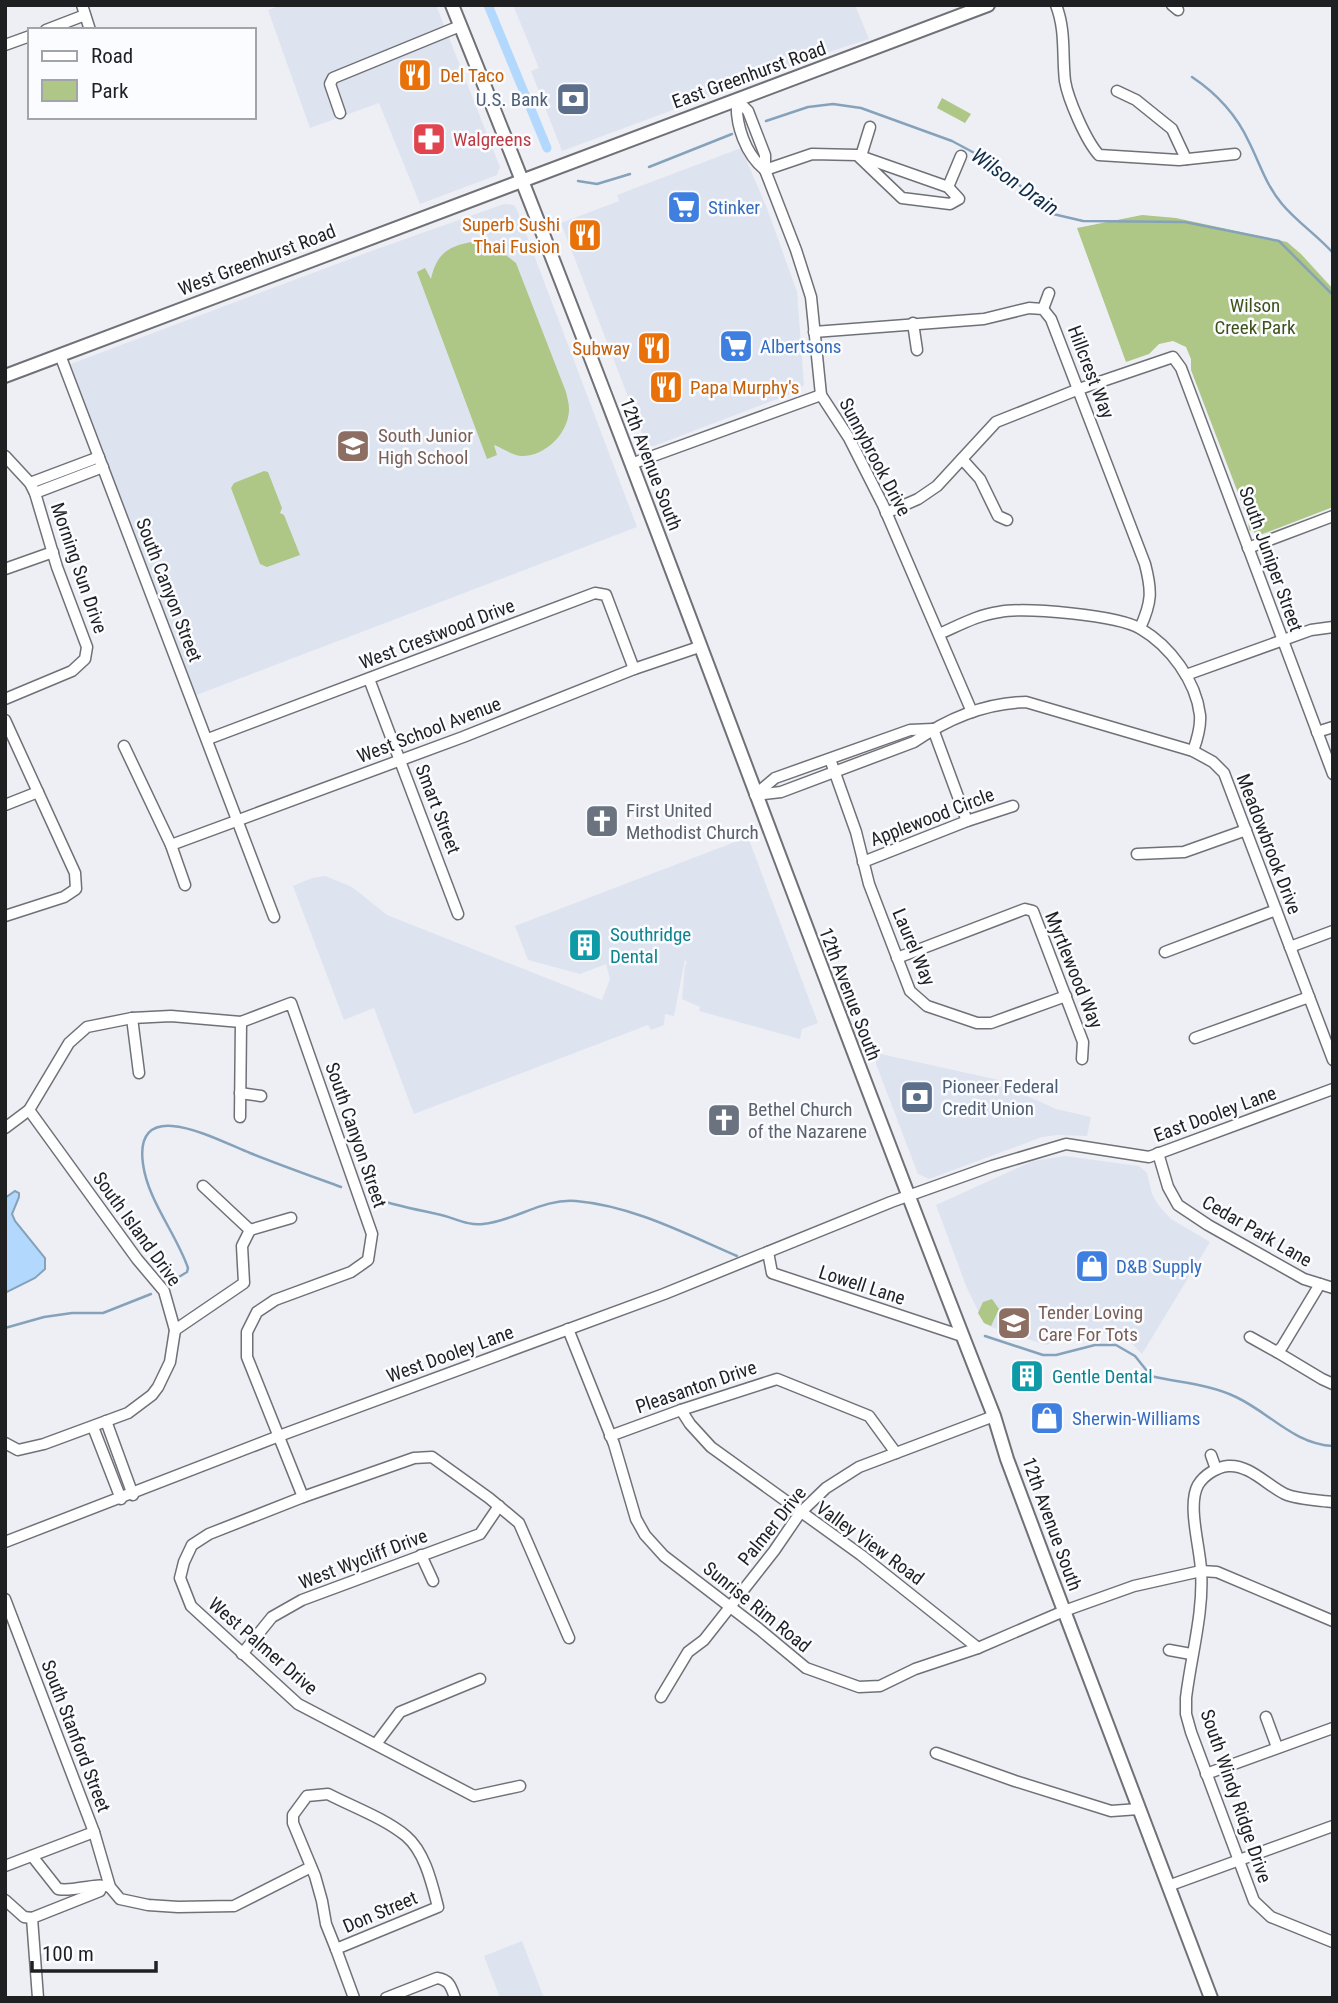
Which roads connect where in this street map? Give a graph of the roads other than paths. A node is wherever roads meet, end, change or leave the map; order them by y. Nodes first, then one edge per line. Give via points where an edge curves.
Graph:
1 (452, 5) edge
2 (988, 5) edge
3 (1056, 5) edge
4 (83, 10) edge
5 (460, 26) junction
6 (50, 28) edge
7 (89, 28) edge
8 (28, 37) edge
9 (5, 45) edge
10 (1117, 91) dead end
11 (737, 100) junction
12 (340, 113) dead end
13 (870, 127) dead end
14 (1235, 154) dead end
15 (859, 155) junction
16 (961, 156) dead end
17 (1186, 159) junction
18 (765, 170) junction
19 (523, 180) junction
20 (948, 187) junction
21 (1049, 293) dead end
22 (1043, 309) junction
23 (913, 323) junction
24 (814, 332) junction
25 (916, 351) dead end
26 (60, 355) junction
27 (5, 376) edge
28 (1079, 389) junction
29 (821, 395) junction
30 (5, 456) edge
31 (962, 459) junction
32 (101, 462) junction
33 (631, 464) junction
34 (33, 488) junction
35 (886, 513) junction
36 (1333, 516) edge
37 (1007, 520) dead end
38 (1248, 548) junction
39 (53, 552) junction
40 (5, 569) edge
41 (1333, 627) edge
42 (1140, 628) junction
43 (939, 634) junction
44 (1282, 640) junction
45 (699, 647) junction
46 (634, 669) junction
47 (1186, 675) junction
48 (369, 679) junction
49 (5, 699) edge
50 (972, 712) junction
51 (5, 720) edge
52 (1333, 727) edge
53 (933, 729) junction
54 (1317, 732) junction
55 (208, 739) junction
56 (124, 746) dead end
57 (1194, 751) junction
58 (830, 759) junction
59 (400, 760) junction
60 (835, 772) junction
61 (1333, 774) edge
62 (38, 792) junction
63 (755, 795) junction
64 (5, 805) edge
65 (1013, 806) dead end
66 (238, 819) junction
67 (967, 821) junction
68 (1247, 830) junction
69 (171, 845) junction
70 (1137, 854) dead end
71 (863, 862) junction
72 (185, 885) dead end
73 (1276, 911) junction
74 (458, 914) dead end
75 (5, 916) edge
76 (274, 917) dead end
77 (1333, 931) edge
78 (1290, 947) junction
79 (1165, 952) dead end
80 (897, 958) junction
81 (1066, 996) junction
82 (1309, 997) junction
83 (132, 1018) junction
84 (241, 1022) junction
85 (1195, 1038) dead end
86 (1082, 1059) dead end
87 (1333, 1060) edge
88 (139, 1073) dead end
89 (1333, 1089) edge
90 (240, 1093) junction
91 (261, 1096) dead end
92 (29, 1110) junction
93 (240, 1117) dead end
94 (5, 1128) edge
95 (1158, 1153) junction
96 (203, 1186) dead end
97 (907, 1197) junction
98 (291, 1218) dead end
99 (250, 1230) junction
100 (768, 1252) junction
101 (1320, 1284) junction
102 (1333, 1288) edge
103 (568, 1329) junction
104 (175, 1330) junction
105 (962, 1336) junction
106 (1251, 1338) dead end
107 (1277, 1352) junction
108 (1333, 1384) edge
109 (681, 1410) junction
110 (993, 1416) junction
111 (106, 1421) junction
112 (93, 1427) junction
113 (279, 1436) junction
114 (610, 1436) junction
115 (5, 1443) edge
116 (896, 1453) junction
117 (1211, 1455) dead end
118 (1216, 1469) junction
119 (133, 1495) junction
120 (303, 1497) junction
121 (121, 1499) junction
122 (1333, 1502) edge
123 (499, 1506) junction
124 (800, 1513) junction
125 (5, 1542) edge
126 (421, 1556) junction
127 (1201, 1572) junction
128 (433, 1581) dead end
129 (5, 1599) edge
130 (730, 1606) junction
131 (1064, 1611) junction
132 (1333, 1620) edge
133 (569, 1638) dead end
134 (978, 1648) junction
135 (1169, 1650) dead end
136 (242, 1654) junction
137 (1191, 1654) junction
138 (480, 1679) dead end
139 (662, 1697) dead end
140 (1266, 1717) dead end
141 (1333, 1728) edge
142 (376, 1744) junction
143 (1277, 1747) junction
144 (936, 1753) dead end
145 (1206, 1774) junction
146 (520, 1786) dead end
147 (1139, 1809) junction
148 (1333, 1826) edge
149 (94, 1832) junction
150 (32, 1856) junction
151 (1238, 1861) junction
152 (5, 1866) edge
153 (311, 1867) junction
154 (1168, 1886) junction
155 (110, 1887) junction
156 (5, 1900) edge
157 (32, 1918) junction
158 (1333, 1942) edge
159 (336, 1949) junction
160 (38, 1998) edge
161 (354, 1998) edge
162 (386, 1998) edge
163 (455, 1998) edge
164 (1211, 1998) edge

1 - 5 main road, 12th Avenue South
2 - 11 main road, East Greenhurst Road
3 - 17 street via 1064,33 1065,83 1088,144 1099,155
4 - 6 street
4 - 7 street
5 - 12 street via 334,78 330,84
5 - 19 main road, 12th Avenue South
8 - 9 street
10 - 17 street via 1172,129
11 - 18 street, Sunnybrook Drive via 748,111 765,155
11 - 19 main road, East Greenhurst Road
13 - 15 street
14 - 17 street
15 - 18 street via 812,153
15 - 20 street
15 - 20 street via 902,198 950,204 960,199
16 - 20 street
18 - 24 street, Sunnybrook Drive via 811,297
19 - 26 main road, West Greenhurst Road
19 - 33 main road, 12th Avenue South
21 - 22 street
22 - 23 street via 984,319
22 - 28 street, Hillcrest Way via 1051,318
23 - 24 street
23 - 25 street
24 - 29 street, Sunnybrook Drive
26 - 27 main road, West Greenhurst Road
26 - 32 street, South Canyon Street
28 - 31 street via 996,422
28 - 38 street, South Juniper Street via 1174,357
28 - 42 street, Hillcrest Way via 1151,587 1149,609
29 - 33 street
29 - 35 street, Sunnybrook Drive via 849,438
30 - 34 street
31 - 35 street via 930,492
31 - 37 street via 980,479 998,516
32 - 34 street
32 - 55 street, South Canyon Street
33 - 45 main road, 12th Avenue South
34 - 39 street, Morning Sun Drive
35 - 43 street, Sunnybrook Drive
36 - 38 street
38 - 44 street, South Juniper Street
39 - 40 street
39 - 49 street, Morning Sun Drive via 87,647 85,659 72,671
41 - 44 street
42 - 43 street via 1110,617 1002,611
42 - 47 street via 1165,646
43 - 50 street, Sunnybrook Drive
44 - 47 street
44 - 54 street, South Juniper Street
45 - 46 street, West School Avenue
45 - 63 main road, 12th Avenue South
46 - 48 street, West Crestwood Drive via 606,595 594,593
46 - 59 street, West School Avenue
47 - 57 street via 1200,716
48 - 55 street, West Crestwood Drive
48 - 59 street, Smart Street
50 - 53 street, Meadowbrook Drive
50 - 57 street, Meadowbrook Drive via 994,704 1026,702
51 - 62 street
52 - 54 street
53 - 58 street, Meadowbrook Drive via 910,730
53 - 60 street, Meadowbrook Drive via 914,742
53 - 67 street
54 - 61 street, South Juniper Street
55 - 66 street, South Canyon Street
56 - 69 street
57 - 68 street, Meadowbrook Drive via 1224,773
58 - 60 street, Laurel Way
58 - 63 street, Meadowbrook Drive via 775,778
59 - 66 street, West School Avenue
59 - 74 street, Smart Street
60 - 63 street, Meadowbrook Drive via 781,792
60 - 71 street, Laurel Way
62 - 64 street
62 - 75 street via 75,873 76,888 64,897
63 - 97 main road, 12th Avenue South
65 - 67 street, Applewood Circle
66 - 69 street, West School Avenue
66 - 76 street, South Canyon Street
67 - 71 street, Applewood Circle
68 - 70 street via 1184,852
68 - 73 street, Meadowbrook Drive
69 - 72 street
71 - 80 street, Laurel Way
73 - 78 street, Meadowbrook Drive
73 - 79 street
77 - 78 street
78 - 82 street, Meadowbrook Drive
80 - 81 street, Laurel Way via 918,1000 977,1023 1009,1019
80 - 81 street, Myrtlewood Way via 1025,909 1033,911
81 - 86 street, Myrtlewood Way via 1083,1042
82 - 85 street
82 - 87 street, Meadowbrook Drive
83 - 84 street
83 - 88 street
83 - 92 street via 87,1027 69,1043
84 - 90 street
84 - 113 street, South Canyon Street via 291,1003 372,1234 368,1260 351,1272 275,1300 257,1312 247,1332 247,1357
89 - 95 street, East Dooley Lane
90 - 91 street
90 - 93 street
92 - 94 street
92 - 104 street, South Island Drive via 164,1291
95 - 97 street, East Dooley Lane via 1149,1157 1066,1144
95 - 101 street, Cedar Park Lane via 1178,1205
96 - 99 street
97 - 100 street, West Dooley Lane
97 - 105 main road, 12th Avenue South
98 - 99 street
99 - 104 street via 242,1247 244,1283
100 - 103 street, West Dooley Lane
100 - 105 street, Lowell Lane via 772,1273
101 - 102 street, Cedar Park Lane
101 - 107 street
103 - 113 street, West Dooley Lane
103 - 114 street, Sunrise Rim Road
104 - 111 street, South Island Drive via 170,1362 152,1395
105 - 110 main road, 12th Avenue South
106 - 107 street
107 - 108 street
109 - 114 street, Pleasanton Drive
109 - 116 street, Pleasanton Drive via 777,1379 869,1416
109 - 124 street, Valley View Road via 711,1447
110 - 116 street, Palmer Drive
110 - 131 main road, 12th Avenue South
111 - 112 street, South Island Drive
111 - 119 street
112 - 115 street, South Island Drive via 18,1450
112 - 121 street
113 - 119 street, West Dooley Lane
113 - 120 street, South Canyon Street
114 - 130 street, Sunrise Rim Road via 645,1535 664,1556
116 - 124 street, Palmer Drive via 836,1481
117 - 118 street
118 - 122 street via 1237,1466 1286,1494
118 - 127 street, South Windy Ridge Drive via 1197,1487 1193,1505
119 - 121 street, West Dooley Lane
120 - 123 street via 414,1458 432,1457
120 - 136 street, West Palmer Drive via 209,1534 192,1545 184,1562 180,1578 191,1606
121 - 125 street, West Dooley Lane
123 - 126 street, West Wycliff Drive via 480,1534
123 - 133 street via 519,1523
124 - 130 street, Palmer Drive
124 - 134 street, Valley View Road
126 - 128 street
126 - 136 street, West Wycliff Drive via 302,1600 272,1617
127 - 131 street, Sunrise Rim Road via 1134,1586
127 - 132 street via 1217,1572
127 - 137 street, South Windy Ridge Drive
129 - 149 street, South Stanford Street
130 - 134 street, Sunrise Rim Road via 806,1668 859,1687 880,1686
130 - 139 street, Palmer Drive via 704,1640 688,1652
131 - 134 street, Sunrise Rim Road
131 - 147 main road, 12th Avenue South
135 - 137 street
136 - 142 street, West Palmer Drive via 298,1704
137 - 145 street, South Windy Ridge Drive via 1186,1714
138 - 142 street via 400,1712
140 - 143 street
141 - 143 street
142 - 146 street, West Palmer Drive via 474,1796
143 - 145 street
144 - 147 street via 1111,1811
145 - 151 street, South Windy Ridge Drive
147 - 154 main road, 12th Avenue South
148 - 151 street
149 - 150 street
149 - 155 street, South Stanford Street
150 - 152 street
150 - 155 street via 58,1889
151 - 154 street
151 - 158 street, South Windy Ridge Drive via 1254,1901 1271,1917
153 - 155 street via 248,1900 220,1908 148,1905 120,1899
153 - 159 street, Don Street
153 - 159 street, Don Street via 293,1815 307,1796 328,1794 407,1837 424,1865 438,1907
154 - 164 main road, 12th Avenue South
155 - 157 street
156 - 157 street via 24,1917
157 - 160 street
159 - 161 street
162 - 163 street via 438,1978 449,1983

